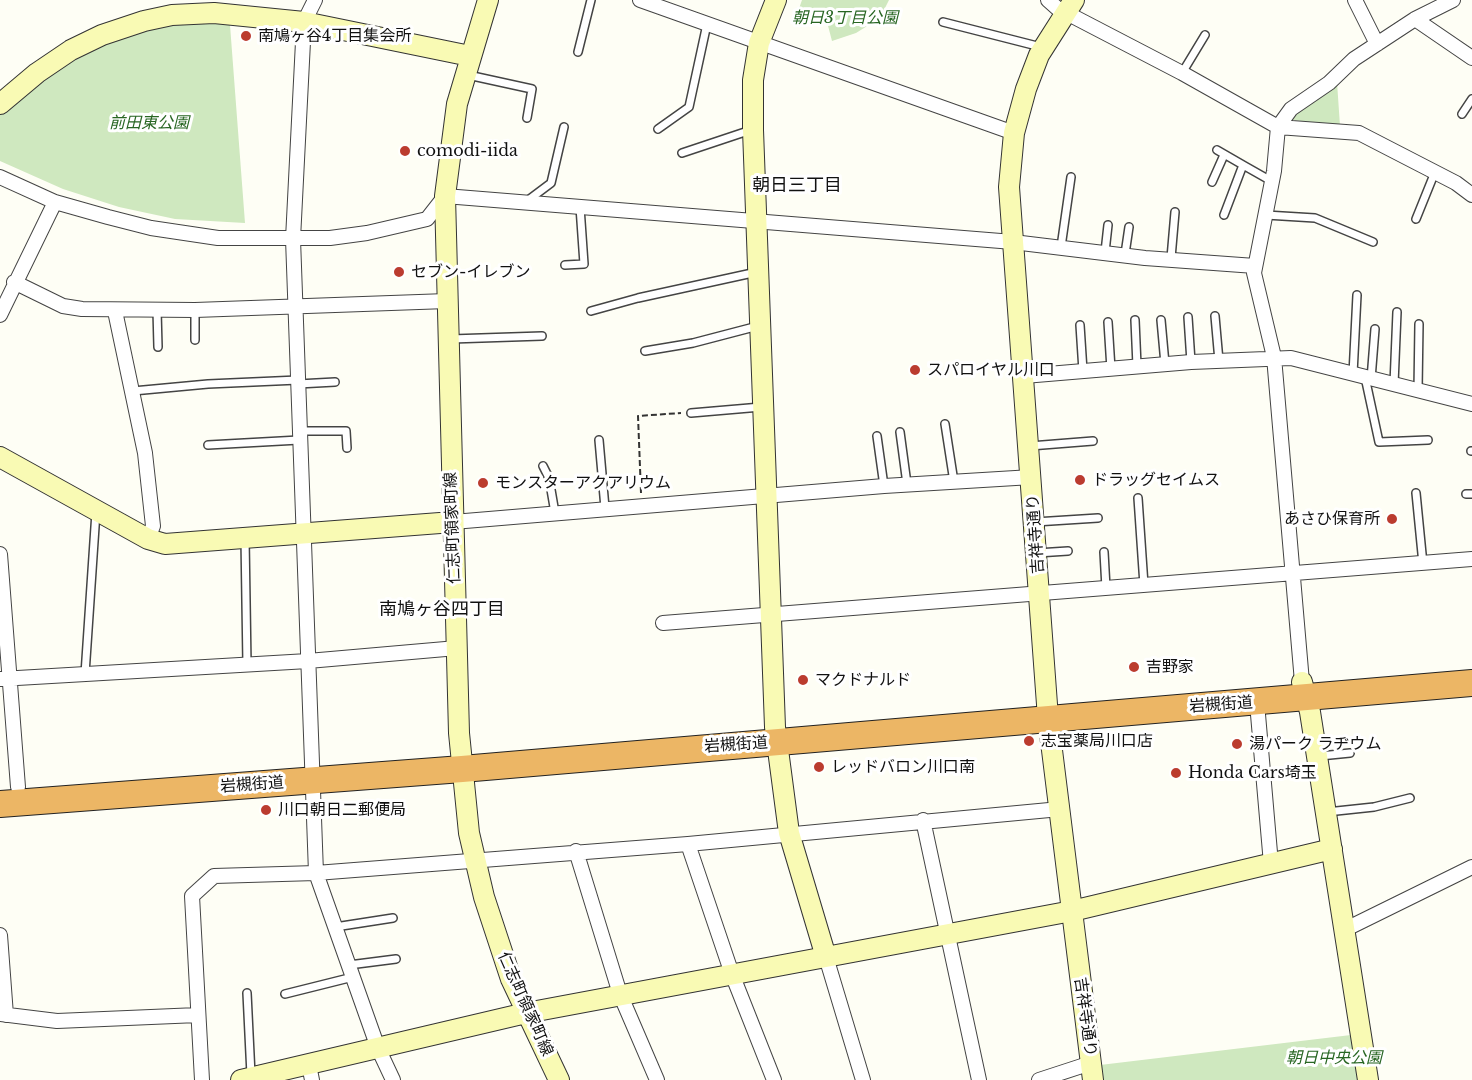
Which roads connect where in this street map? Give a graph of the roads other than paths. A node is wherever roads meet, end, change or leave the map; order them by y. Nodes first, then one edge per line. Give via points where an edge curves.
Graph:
1 (315, 0) edge
2 (488, 0) edge
3 (591, 0) edge
4 (640, 0) edge
5 (776, 0) edge
6 (1048, 0) edge
7 (1355, 0) edge
8 (1453, 0) edge
9 (1070, 6) edge
10 (236, 7) edge
11 (1415, 19) junction
12 (304, 22) junction
13 (943, 22) dead end
14 (707, 24) junction
15 (1205, 35) dead end
16 (759, 43) junction
17 (1377, 44) junction
18 (1044, 48) junction
19 (578, 52) dead end
20 (1472, 58) edge
21 (467, 65) junction
22 (1182, 73) junction
23 (1472, 99) edge
24 (0, 104) edge
25 (1462, 114) dead end
26 (527, 118) dead end
27 (564, 127) dead end
28 (1278, 127) junction
29 (658, 129) dead end
30 (753, 130) junction
31 (1014, 134) junction
32 (1217, 150) dead end
33 (682, 153) dead end
34 (1224, 155) junction
35 (1243, 165) junction
36 (1435, 172) junction
37 (0, 177) edge
38 (1071, 177) dead end
39 (1212, 182) dead end
40 (1273, 182) junction
41 (1472, 195) edge
42 (445, 196) junction
43 (55, 202) junction
44 (525, 202) junction
45 (580, 206) junction
46 (1175, 212) dead end
47 (1224, 215) dead end
48 (1266, 215) junction
49 (1416, 219) dead end
50 (756, 222) junction
51 (1108, 225) dead end
52 (1129, 227) dead end
53 (293, 239) junction
54 (1013, 242) junction
55 (1373, 242) dead end
56 (1061, 247) junction
57 (1105, 252) junction
58 (1125, 254) junction
59 (1171, 258) junction
60 (565, 265) dead end
61 (1255, 266) junction
62 (757, 272) junction
63 (14, 282) junction
64 (1357, 295) dead end
65 (447, 301) junction
66 (297, 306) junction
67 (158, 310) junction
68 (195, 310) junction
69 (115, 311) junction
70 (591, 311) dead end
71 (1397, 312) dead end
72 (0, 315) edge
73 (1215, 316) dead end
74 (1188, 317) dead end
75 (1135, 320) dead end
76 (1161, 320) dead end
77 (1108, 322) dead end
78 (1419, 324) dead end
79 (1080, 325) dead end
80 (758, 326) junction
81 (1375, 329) dead end
82 (542, 336) dead end
83 (448, 339) junction
84 (195, 340) dead end
85 (158, 347) dead end
86 (645, 351) dead end
87 (1274, 357) junction
88 (1219, 361) junction
89 (1191, 362) junction
90 (1165, 364) junction
91 (1137, 366) junction
92 (1111, 369) junction
93 (1083, 371) junction
94 (1024, 376) junction
95 (1363, 377) junction
96 (298, 382) junction
97 (335, 382) dead end
98 (1394, 384) junction
99 (1418, 390) junction
100 (133, 391) junction
101 (1472, 404) edge
102 (761, 407) junction
103 (691, 413) road end
104 (945, 424) dead end
105 (900, 432) dead end
106 (299, 436) junction
107 (877, 436) dead end
108 (599, 440) dead end
109 (1428, 440) dead end
110 (1093, 441) dead end
111 (208, 446) dead end
112 (1029, 446) junction
113 (347, 448) dead end
114 (0, 457) edge
115 (543, 466) dead end
116 (1032, 477) junction
117 (954, 482) junction
118 (907, 484) junction
119 (884, 486) junction
120 (1416, 493) dead end
121 (765, 495) junction
122 (1138, 498) dead end
123 (605, 508) junction
124 (96, 510) junction
125 (555, 513) junction
126 (1098, 518) dead end
127 (453, 522) junction
128 (1035, 522) junction
129 (303, 534) junction
130 (245, 538) junction
131 (148, 539) junction
132 (1068, 551) dead end
133 (1104, 552) dead end
134 (1037, 553) junction
135 (0, 554) edge
136 (1472, 559) edge
137 (1423, 564) junction
138 (1292, 574) junction
139 (1, 576) edge
140 (1144, 586) junction
141 (1106, 589) junction
142 (1040, 594) junction
143 (770, 616) junction
144 (663, 623) dead end
145 (457, 648) junction
146 (308, 661) junction
147 (247, 665) junction
148 (1472, 667) edge
149 (85, 674) junction
150 (6, 679) edge
151 (1472, 683) edge
152 (1304, 689) junction
153 (1257, 702) junction
154 (1047, 711) junction
155 (776, 734) junction
156 (1350, 753) dead end
157 (1317, 756) junction
158 (462, 761) junction
159 (311, 773) junction
160 (6, 793) edge
161 (1410, 798) dead end
162 (1060, 808) junction
163 (1326, 812) junction
164 (923, 820) junction
165 (789, 832) junction
166 (688, 844) junction
167 (1332, 849) junction
168 (576, 851) junction
169 (474, 858) junction
170 (1270, 864) junction
171 (1472, 867) edge
172 (316, 873) junction
173 (1072, 910) junction
174 (393, 918) dead end
175 (335, 927) junction
176 (1344, 930) junction
177 (0, 935) edge
178 (949, 935) junction
179 (826, 957) junction
180 (396, 959) dead end
181 (351, 971) junction
182 (732, 974) junction
183 (247, 993) dead end
184 (285, 994) dead end
185 (620, 994) junction
186 (526, 1013) junction
187 (3, 1015) edge
188 (198, 1015) junction
189 (378, 1048) junction
190 (1092, 1072) edge
191 (310, 1073) edge
192 (247, 1079) edge
193 (202, 1080) edge
194 (393, 1080) edge
195 (559, 1080) edge
196 (657, 1080) edge
197 (774, 1080) edge
198 (863, 1080) edge
199 (979, 1080) edge
200 (1039, 1080) edge
201 (1368, 1080) edge

1 - 12 street
2 - 21 street, 仁志町領家町線
3 - 19 lane
4 - 14 street
5 - 16 street
6 - 9 street
7 - 17 street
8 - 11 street
9 - 18 street, 吉祥寺通り
9 - 22 street
10 - 12 street
10 - 24 street via 172,15 102,35 51,62
11 - 17 street
11 - 20 street
12 - 21 street
12 - 53 street
13 - 18 lane
14 - 16 street
14 - 29 lane via 689,107
15 - 22 lane
16 - 30 street via 753,80
16 - 31 street
17 - 28 street via 1291,109
18 - 31 street, 吉祥寺通り via 1026,89
21 - 26 lane via 532,88
21 - 42 street, 仁志町領家町線 via 452,131
22 - 28 street
23 - 25 lane
27 - 44 lane via 551,183
28 - 36 street via 1359,133
28 - 40 street
30 - 33 lane
30 - 50 street
31 - 54 street, 吉祥寺通り via 1009,187
32 - 34 lane
34 - 35 lane
34 - 39 lane
35 - 40 lane
35 - 47 lane
36 - 41 street
36 - 49 lane
37 - 43 street
38 - 56 lane
40 - 48 street
42 - 44 street
42 - 53 street via 427,219 411,225 330,238
42 - 65 street, 仁志町領家町線
43 - 53 street via 108,218 189,234
43 - 63 street
44 - 45 street
45 - 50 street
45 - 60 lane via 584,264
46 - 59 lane
48 - 55 lane via 1315,218
48 - 61 street
50 - 54 street
50 - 62 street
51 - 57 lane
52 - 58 lane
53 - 66 street
54 - 56 street
54 - 94 street, 吉祥寺通り
56 - 57 street
57 - 58 street
58 - 59 street
59 - 61 street
61 - 87 street
62 - 70 lane
62 - 80 street
63 - 69 street via 63,306
63 - 72 street
64 - 95 lane
65 - 66 street
65 - 83 street, 仁志町領家町線
66 - 68 street
66 - 96 street
67 - 68 street
67 - 69 street
67 - 85 lane
68 - 84 lane
69 - 100 street
71 - 98 lane
73 - 88 lane
74 - 89 lane
75 - 91 lane
76 - 90 lane
77 - 92 lane
78 - 99 lane
79 - 93 lane
80 - 86 lane
80 - 102 street
81 - 95 lane
82 - 83 lane
83 - 127 street, 仁志町領家町線
87 - 88 street
87 - 95 street
87 - 138 street
88 - 89 street
89 - 90 street
90 - 91 street
91 - 92 street
92 - 93 street
93 - 94 street
94 - 112 street, 吉祥寺通り
95 - 98 street
95 - 109 lane via 1379,442
96 - 97 lane
96 - 100 lane
96 - 106 street
98 - 99 street
99 - 101 street
100 - 131 street via 153,526
102 - 103 lane
102 - 121 street
104 - 117 lane
105 - 118 lane
106 - 111 lane
106 - 113 lane via 346,431
106 - 129 street
107 - 119 lane
108 - 123 lane
110 - 112 lane
112 - 116 street, 吉祥寺通り
114 - 124 street
115 - 125 lane
116 - 117 street
116 - 128 street, 吉祥寺通り
117 - 118 street
118 - 119 street
119 - 121 street
120 - 137 lane
121 - 123 street
121 - 143 street
122 - 140 lane
123 - 125 street
124 - 131 street
124 - 149 lane
125 - 127 street
126 - 128 lane
127 - 129 street
127 - 145 street, 仁志町領家町線
128 - 134 street, 吉祥寺通り
129 - 130 street
129 - 146 street
130 - 131 street via 165,544
130 - 147 lane
132 - 134 lane
133 - 141 lane
134 - 142 street, 吉祥寺通り
135 - 139 street
136 - 137 street
137 - 138 street
138 - 140 street
138 - 152 street
139 - 150 street
140 - 141 street
141 - 142 street
142 - 143 street
142 - 154 street, 吉祥寺通り
143 - 144 street
143 - 155 street
145 - 146 street
145 - 158 street, 仁志町領家町線
146 - 147 street
146 - 159 street
147 - 149 street
148 - 152 highway, 岩槻街道
149 - 150 street
150 - 160 street
151 - 152 highway, 岩槻街道
152 - 153 highway, 岩槻街道
152 - 154 highway, 岩槻街道
152 - 157 street
153 - 154 highway, 岩槻街道
153 - 170 street
154 - 155 highway, 岩槻街道
154 - 162 street, 吉祥寺通り
155 - 158 highway, 岩槻街道
155 - 165 street
156 - 157 lane
157 - 163 street
158 - 159 highway, 岩槻街道
158 - 169 street, 仁志町領家町線
159 - 160 highway, 岩槻街道
159 - 172 street
161 - 163 lane
162 - 164 street
162 - 173 street, 吉祥寺通り
163 - 167 street
164 - 165 street
164 - 178 street
165 - 166 street
165 - 179 street
166 - 168 street
166 - 182 street
167 - 170 street
167 - 176 street
168 - 169 street
168 - 185 street
169 - 172 street
169 - 186 street, 仁志町領家町線 via 496,936
170 - 173 street
171 - 176 street
172 - 175 street
172 - 188 street via 214,876 192,896
173 - 178 street
173 - 190 street, 吉祥寺通り
174 - 175 lane
175 - 181 street
176 - 201 street
177 - 187 street
178 - 179 street
178 - 199 street
179 - 182 street
179 - 198 street
180 - 181 lane
181 - 184 lane
181 - 189 street
182 - 185 street
182 - 197 street
183 - 192 lane
185 - 186 street
185 - 196 street
186 - 189 street
186 - 195 street, 仁志町領家町線
187 - 188 street via 57,1021
188 - 193 street
189 - 191 street
189 - 194 street
190 - 200 street
191 - 192 street

